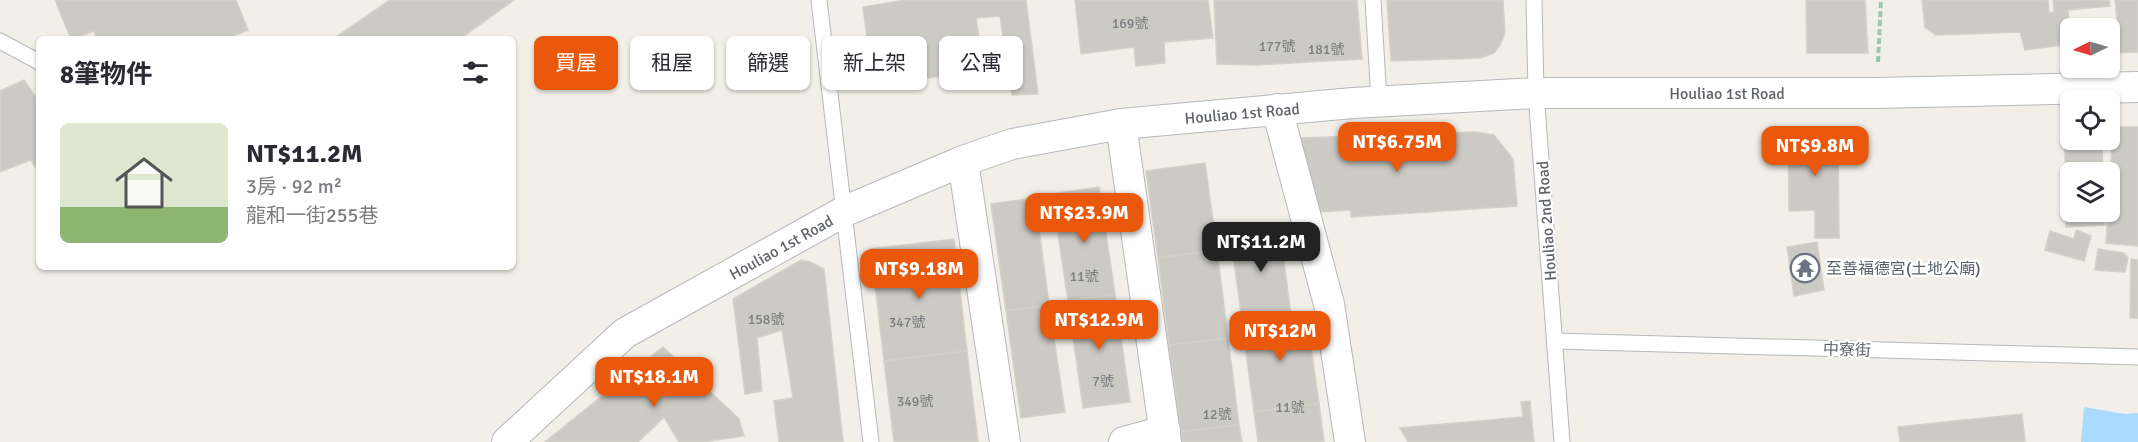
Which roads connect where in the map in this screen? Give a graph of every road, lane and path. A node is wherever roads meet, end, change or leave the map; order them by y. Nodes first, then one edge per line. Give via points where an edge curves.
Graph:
1 (819, 0) edge
2 (1373, 0) edge
3 (1534, 0) edge
4 (1881, 0) edge
5 (0, 41) edge
6 (36, 60) edge
7 (2138, 87) edge
8 (1536, 93) junction
9 (1876, 93) junction
10 (1379, 101) junction
11 (1277, 109) junction
12 (1120, 124) junction
13 (963, 161) junction
14 (845, 211) junction
15 (1555, 341) junction
16 (2138, 357) edge
17 (1166, 437) edge
18 (507, 442) edge
19 (871, 442) edge
20 (1005, 442) edge
21 (1124, 442) edge
22 (1350, 442) edge
23 (1562, 442) edge

1 - 14 lane
2 - 10 lane
3 - 8 lane, Houliao 2nd Road
4 - 9 path
5 - 6 lane
7 - 9 street, Houliao 1st Road
8 - 9 street, Houliao 1st Road
8 - 10 street, Houliao 1st Road
8 - 15 lane, Houliao 2nd Road
10 - 11 street, Houliao 1st Road
11 - 12 street, Houliao 1st Road
11 - 22 street via 1329,304
12 - 13 street, Houliao 1st Road via 1012,144
12 - 17 street
13 - 14 street, Houliao 1st Road
13 - 20 street
14 - 18 street, Houliao 1st Road via 625,333
14 - 19 lane
15 - 16 lane, 中寮街
15 - 23 lane, Houliao 2nd Road
17 - 21 street

